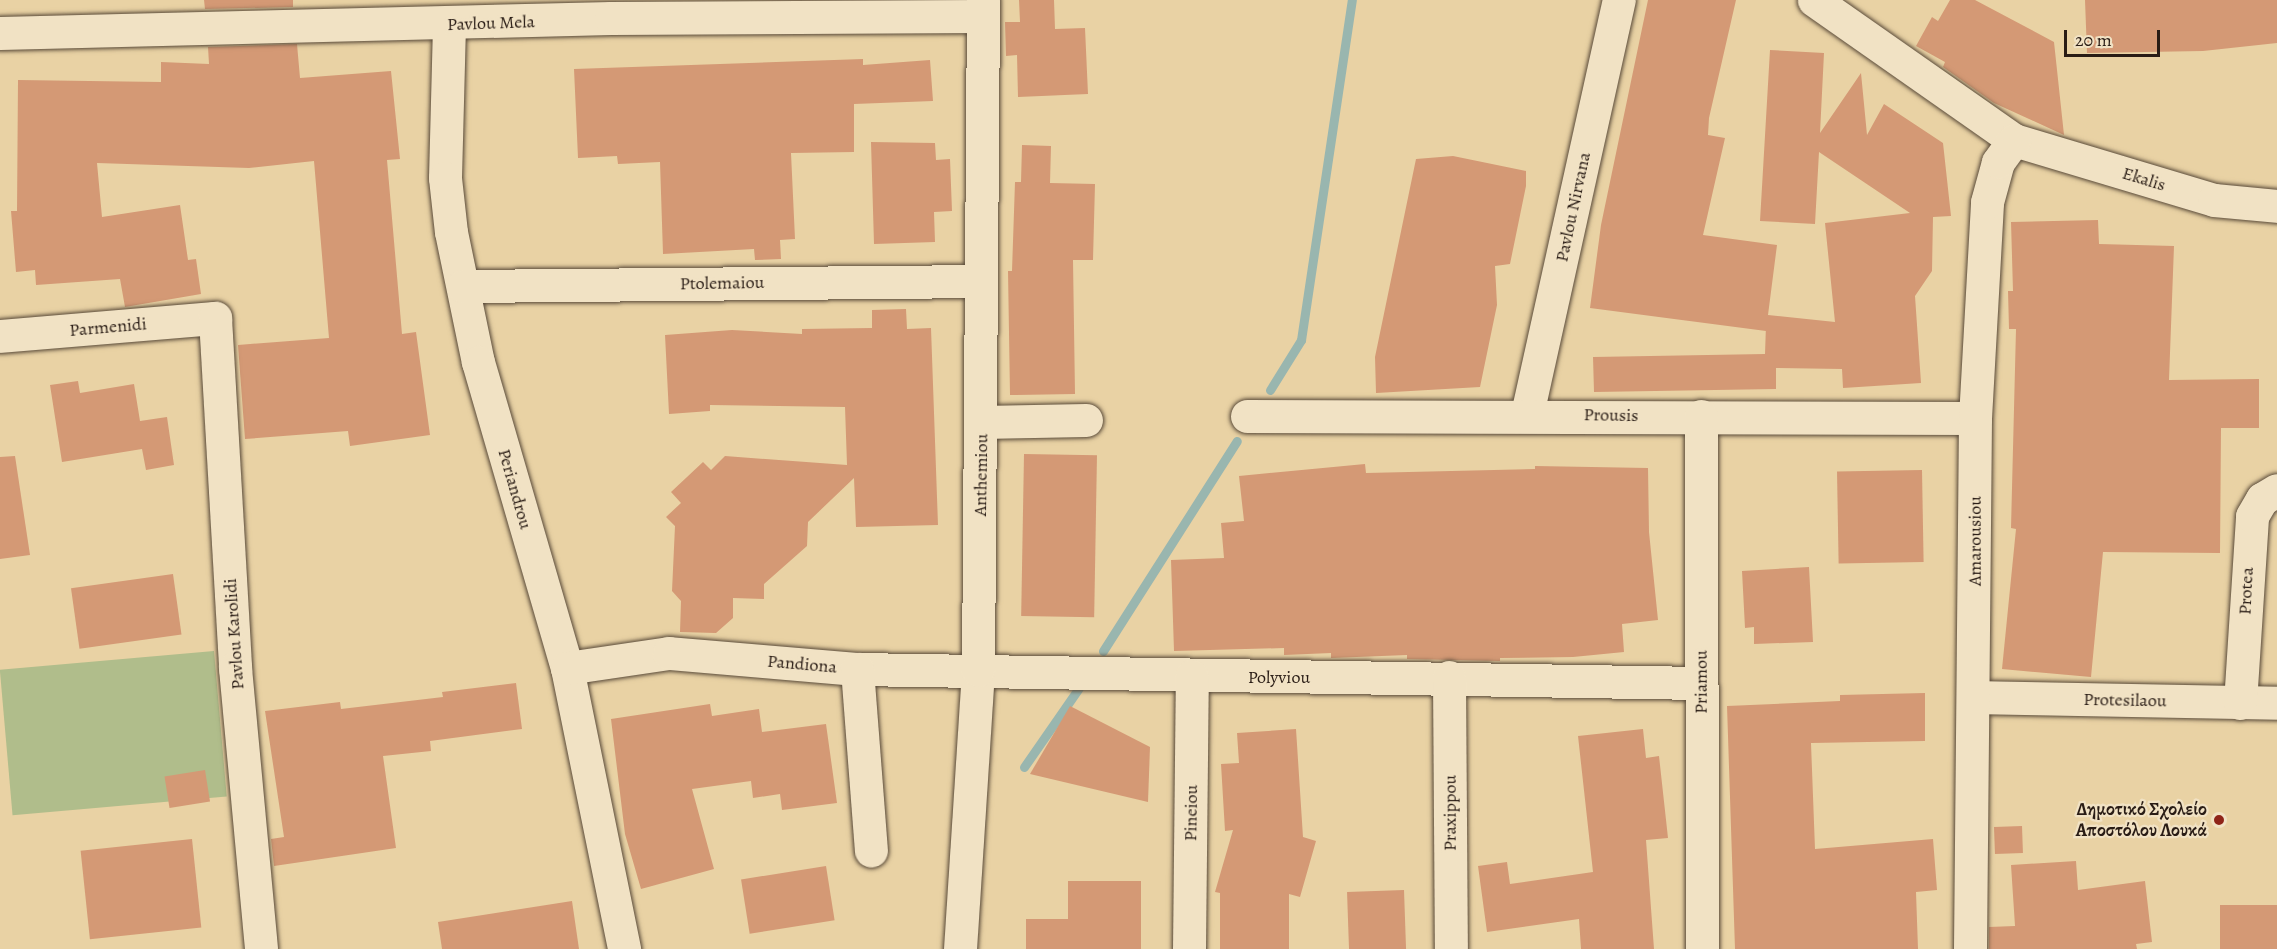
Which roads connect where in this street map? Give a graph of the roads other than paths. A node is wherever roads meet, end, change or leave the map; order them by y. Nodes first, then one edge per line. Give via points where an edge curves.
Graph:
1 (1619, 0) edge
2 (1814, 0) edge
3 (983, 8) edge
4 (611, 9) edge
5 (449, 25) junction
6 (0, 33) edge
7 (2014, 140) junction
8 (2277, 206) edge
9 (980, 281) junction
10 (463, 286) junction
11 (215, 318) joint
12 (0, 336) edge
13 (1527, 414) junction
14 (1247, 416) dead end
15 (1701, 416) junction
16 (1975, 418) junction
17 (1086, 420) dead end
18 (981, 422) junction
19 (2277, 490) edge
20 (567, 668) junction
21 (857, 669) junction
22 (978, 670) junction
23 (1192, 676) junction
24 (1449, 678) junction
25 (1701, 683) junction
26 (1974, 697) junction
27 (2240, 703) junction
28 (2277, 703) edge
29 (871, 850) dead end
30 (261, 949) edge
31 (624, 949) edge
32 (960, 949) edge
33 (1189, 949) edge
34 (1451, 949) edge
35 (1702, 949) edge
36 (1970, 949) edge

1 - 13 street, Pavlou Nirvana
2 - 7 street
3 - 4 street, Pavlou Mela
3 - 9 street, Anthemiou
4 - 5 street, Pavlou Mela
5 - 6 street, Pavlou Mela
5 - 10 street, Periandrou via 445,178
7 - 8 street, Ekalis via 2214,200
7 - 16 street, Amarousiou via 1998,162 1987,202
9 - 10 street, Ptolemaiou
9 - 18 street, Anthemiou
10 - 20 street, Periandrou via 478,362
11 - 12 street, Parmenidi
11 - 30 street, Pavlou Karolidi via 235,668
13 - 14 street, Prousis
13 - 15 street, Prousis
15 - 16 street, Prousis
15 - 25 street, Priamou
16 - 26 street, Amarousiou
17 - 18 street
18 - 22 street, Anthemiou
19 - 27 street, Protea via 2262,499 2252,516
20 - 21 street, Pandiona via 669,653
20 - 31 street, Periandrou
21 - 22 street, Polyviou
21 - 29 street, Pandiona
22 - 23 street, Polyviou
22 - 32 street, Anthemiou
23 - 24 street, Polyviou
23 - 33 street, Pineiou
24 - 25 street, Polyviou
24 - 34 street, Praxippou
25 - 35 street, Priamou
26 - 27 street, Protesilaou
26 - 36 street, Amarousiou
27 - 28 street, Protesilaou

